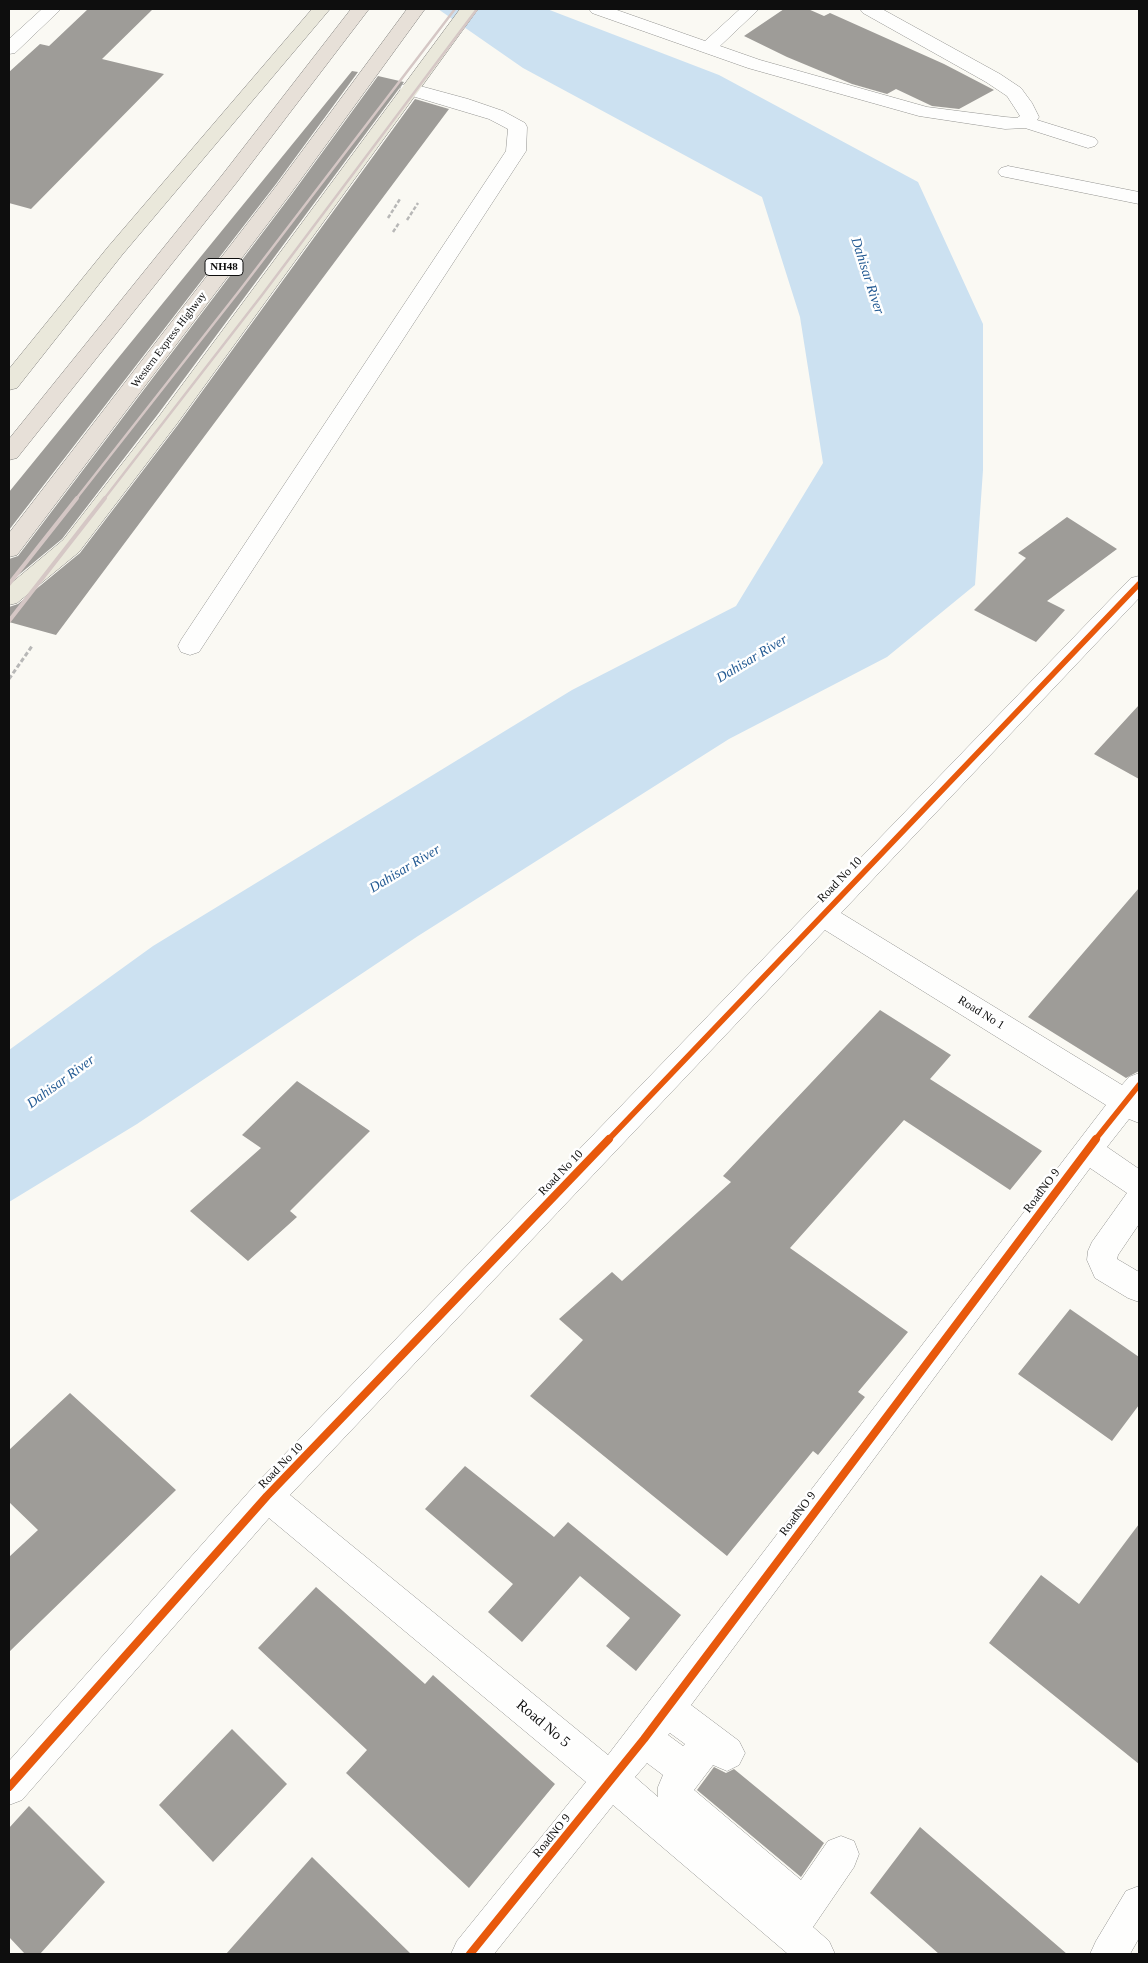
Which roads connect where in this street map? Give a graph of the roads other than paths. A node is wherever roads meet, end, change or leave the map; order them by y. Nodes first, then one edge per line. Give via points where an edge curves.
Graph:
1 (52, 9) edge
2 (321, 9) edge
3 (360, 9) edge
4 (416, 9) edge
5 (469, 9) edge
6 (598, 9) edge
7 (750, 9) edge
8 (869, 9) edge
9 (707, 48) junction
10 (9, 49) edge
11 (414, 82) junction
12 (1025, 122) junction
13 (1088, 142) dead end
14 (1008, 172) dead end
15 (1139, 198) edge
16 (9, 384) edge
17 (9, 453) edge
18 (9, 549) edge
19 (1139, 584) edge
20 (9, 597) edge
21 (190, 646) dead end
22 (823, 915) junction
23 (1134, 1099) edge
24 (1086, 1150) junction
25 (1139, 1185) edge
26 (1139, 1200) edge
27 (1139, 1288) edge
28 (267, 1496) junction
29 (666, 1708) junction
30 (644, 1738) junction
31 (686, 1770) junction
32 (611, 1780) junction
33 (9, 1787) edge
34 (712, 1847) junction
35 (841, 1854) dead end
36 (1139, 1904) edge
37 (797, 1919) junction
38 (470, 1954) edge
39 (816, 1954) edge
40 (1109, 1954) edge

1 - 10 street
2 - 16 main road via 115,251
3 - 17 highway via 230,178
4 - 18 highway, Western Express Highway / NH48 via 278,197
5 - 11 main road
6 - 9 street
7 - 9 street
8 - 12 street via 1014,92 1028,111 1030,117
9 - 12 street via 926,112 1005,123
11 - 20 main road via 168,420 71,546
11 - 21 street via 518,127 516,151
12 - 13 street
14 - 15 street
19 - 22 street, Road No 10
22 - 23 street, Road No 1
22 - 28 street, Road No 10
23 - 24 street, RoadNO 9
24 - 25 street
24 - 29 street, RoadNO 9
26 - 27 street via 1103,1251 1102,1260 1106,1268
28 - 32 street, Road No 5
28 - 33 street, Road No 10
29 - 30 street, RoadNO 9
29 - 31 street via 718,1747
30 - 31 street
30 - 32 street, RoadNO 9
31 - 34 street via 676,1788 677,1799
32 - 34 street, Road No 5
32 - 38 street, RoadNO 9
34 - 37 street
35 - 37 street
36 - 40 street
37 - 39 street

